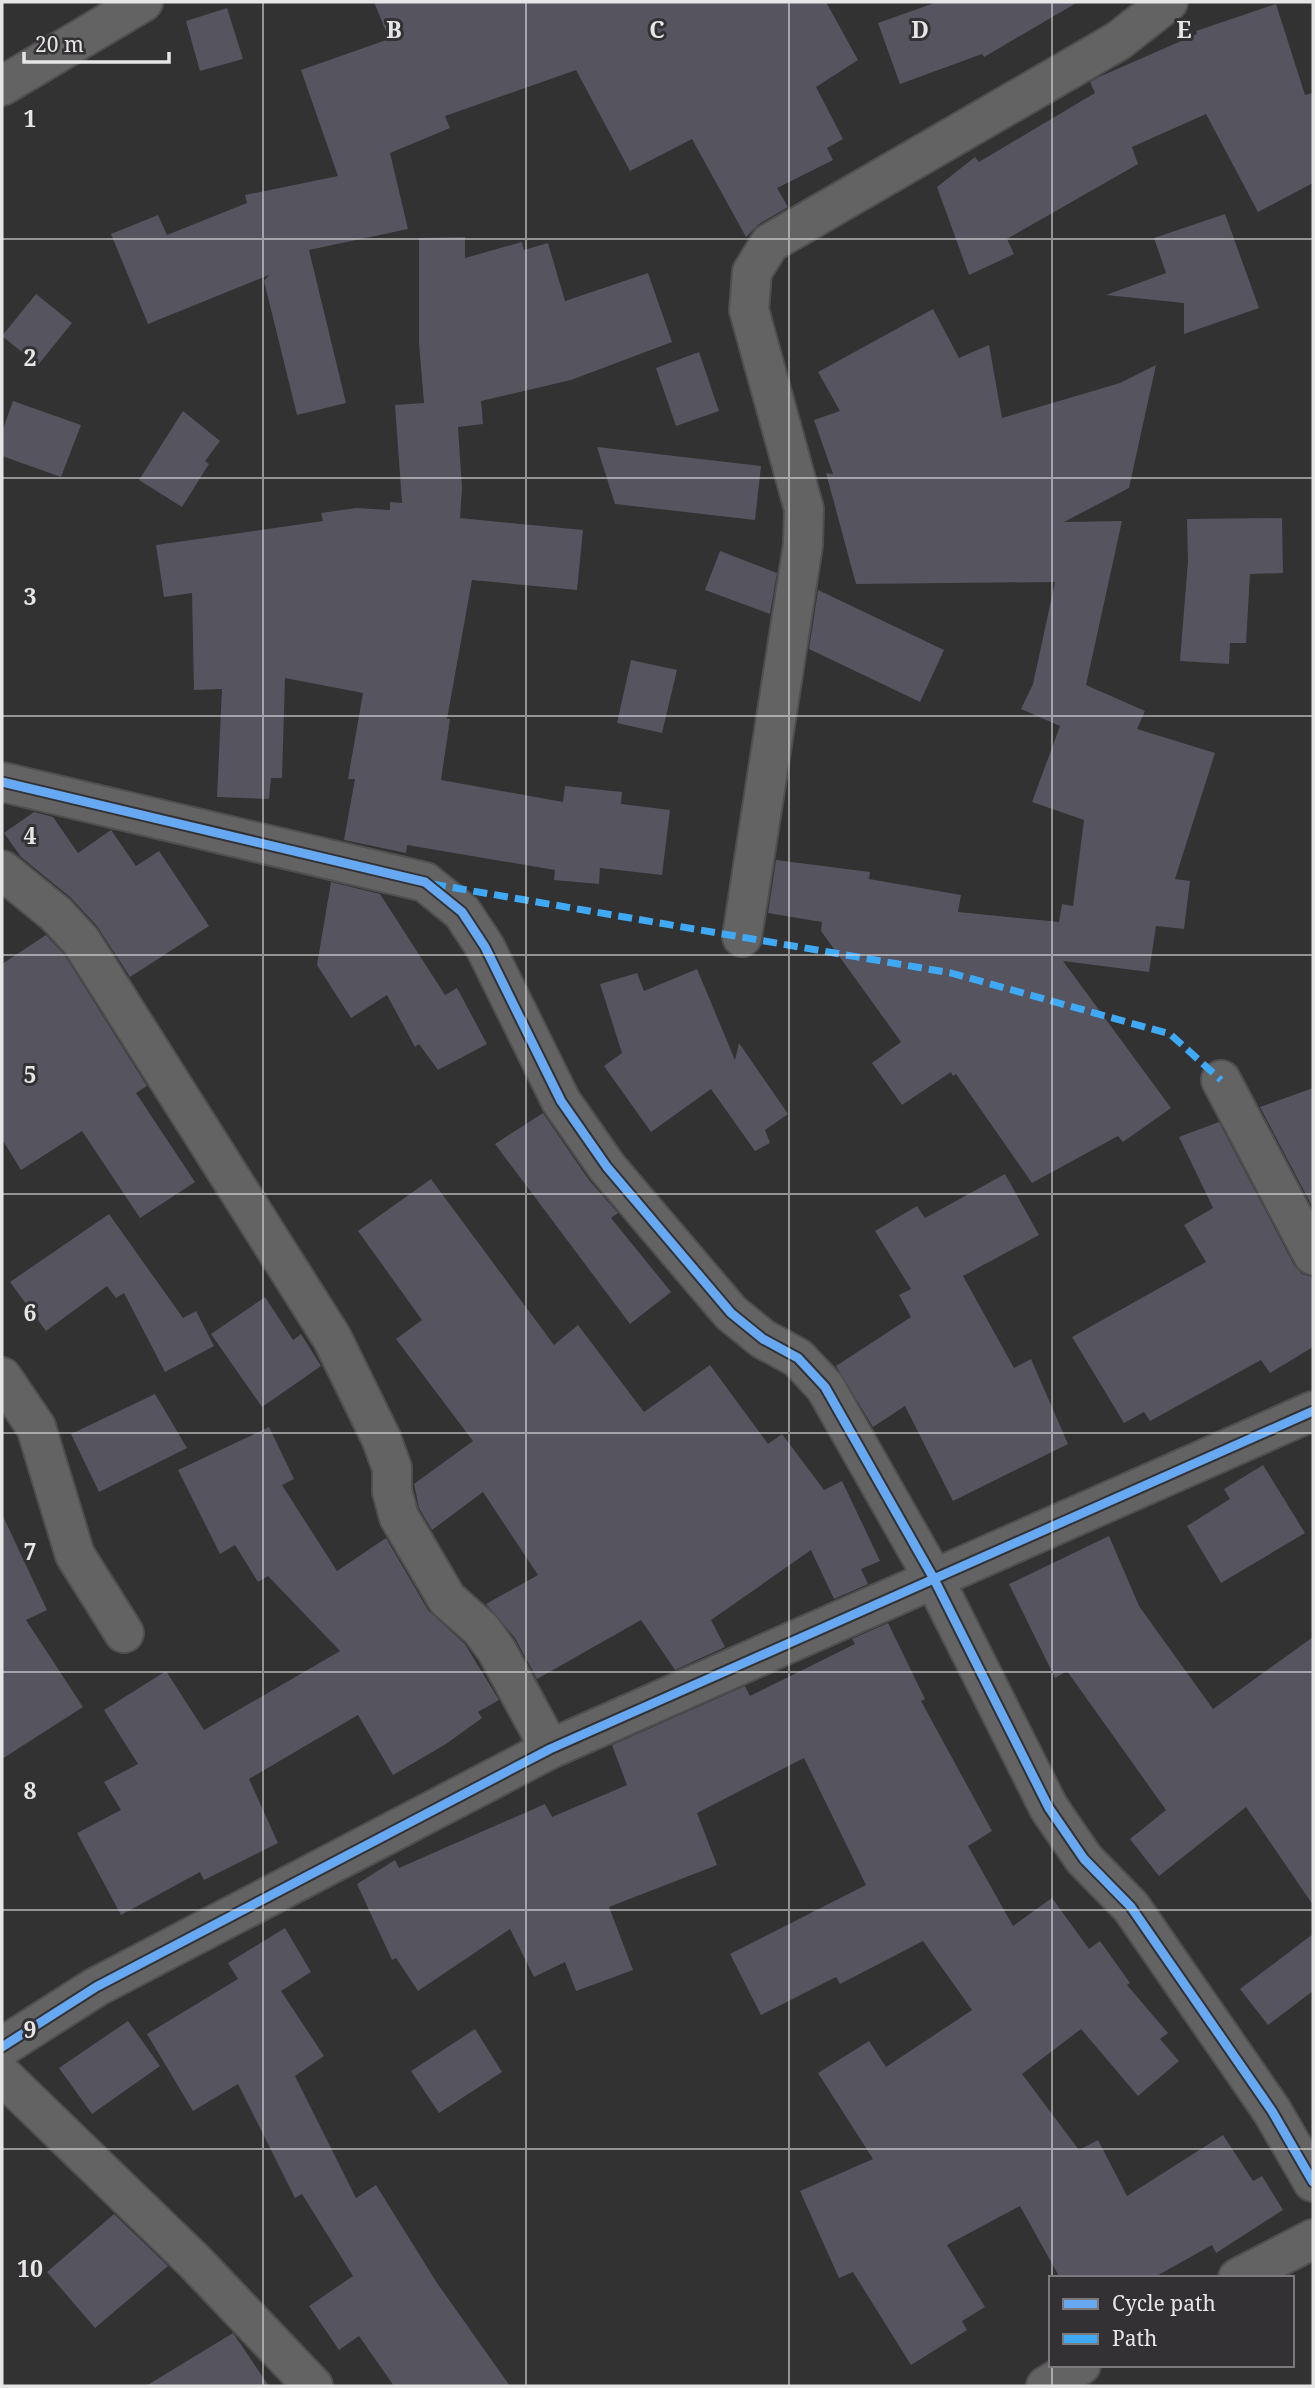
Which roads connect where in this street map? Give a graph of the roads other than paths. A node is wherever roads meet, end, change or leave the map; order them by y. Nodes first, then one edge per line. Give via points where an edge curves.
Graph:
1 (143, 2) edge
2 (1168, 2) edge
3 (2, 86) edge
4 (2, 782) edge
5 (2, 870) edge
6 (742, 937) dead end
7 (1221, 1080) dead end
8 (1313, 1255) edge
9 (2, 1377) edge
10 (1313, 1411) edge
11 (934, 1579) junction
12 (124, 1633) dead end
13 (550, 1749) junction
14 (2, 2047) edge
15 (2, 2075) edge
16 (1313, 2182) edge
17 (1313, 2239) edge
18 (1242, 2276) edge
19 (1079, 2367) edge
20 (313, 2386) edge
21 (1046, 2386) edge

1 - 3 street
2 - 6 street via 1118,41 770,243 752,272 749,310 804,509 803,545
4 - 11 street via 425,883 462,912 485,947 561,1101 599,1156 731,1314 763,1339 798,1357 825,1387
5 - 13 street via 81,941 317,1315 381,1438 399,1517 447,1599 481,1629 497,1651
7 - 8 street
9 - 12 street via 41,1440 75,1555
10 - 11 street
11 - 13 street
11 - 16 street via 1049,1808 1084,1858 1131,1907 1272,2111
13 - 14 street via 96,1987
15 - 20 street via 195,2262
17 - 18 street
19 - 21 street

